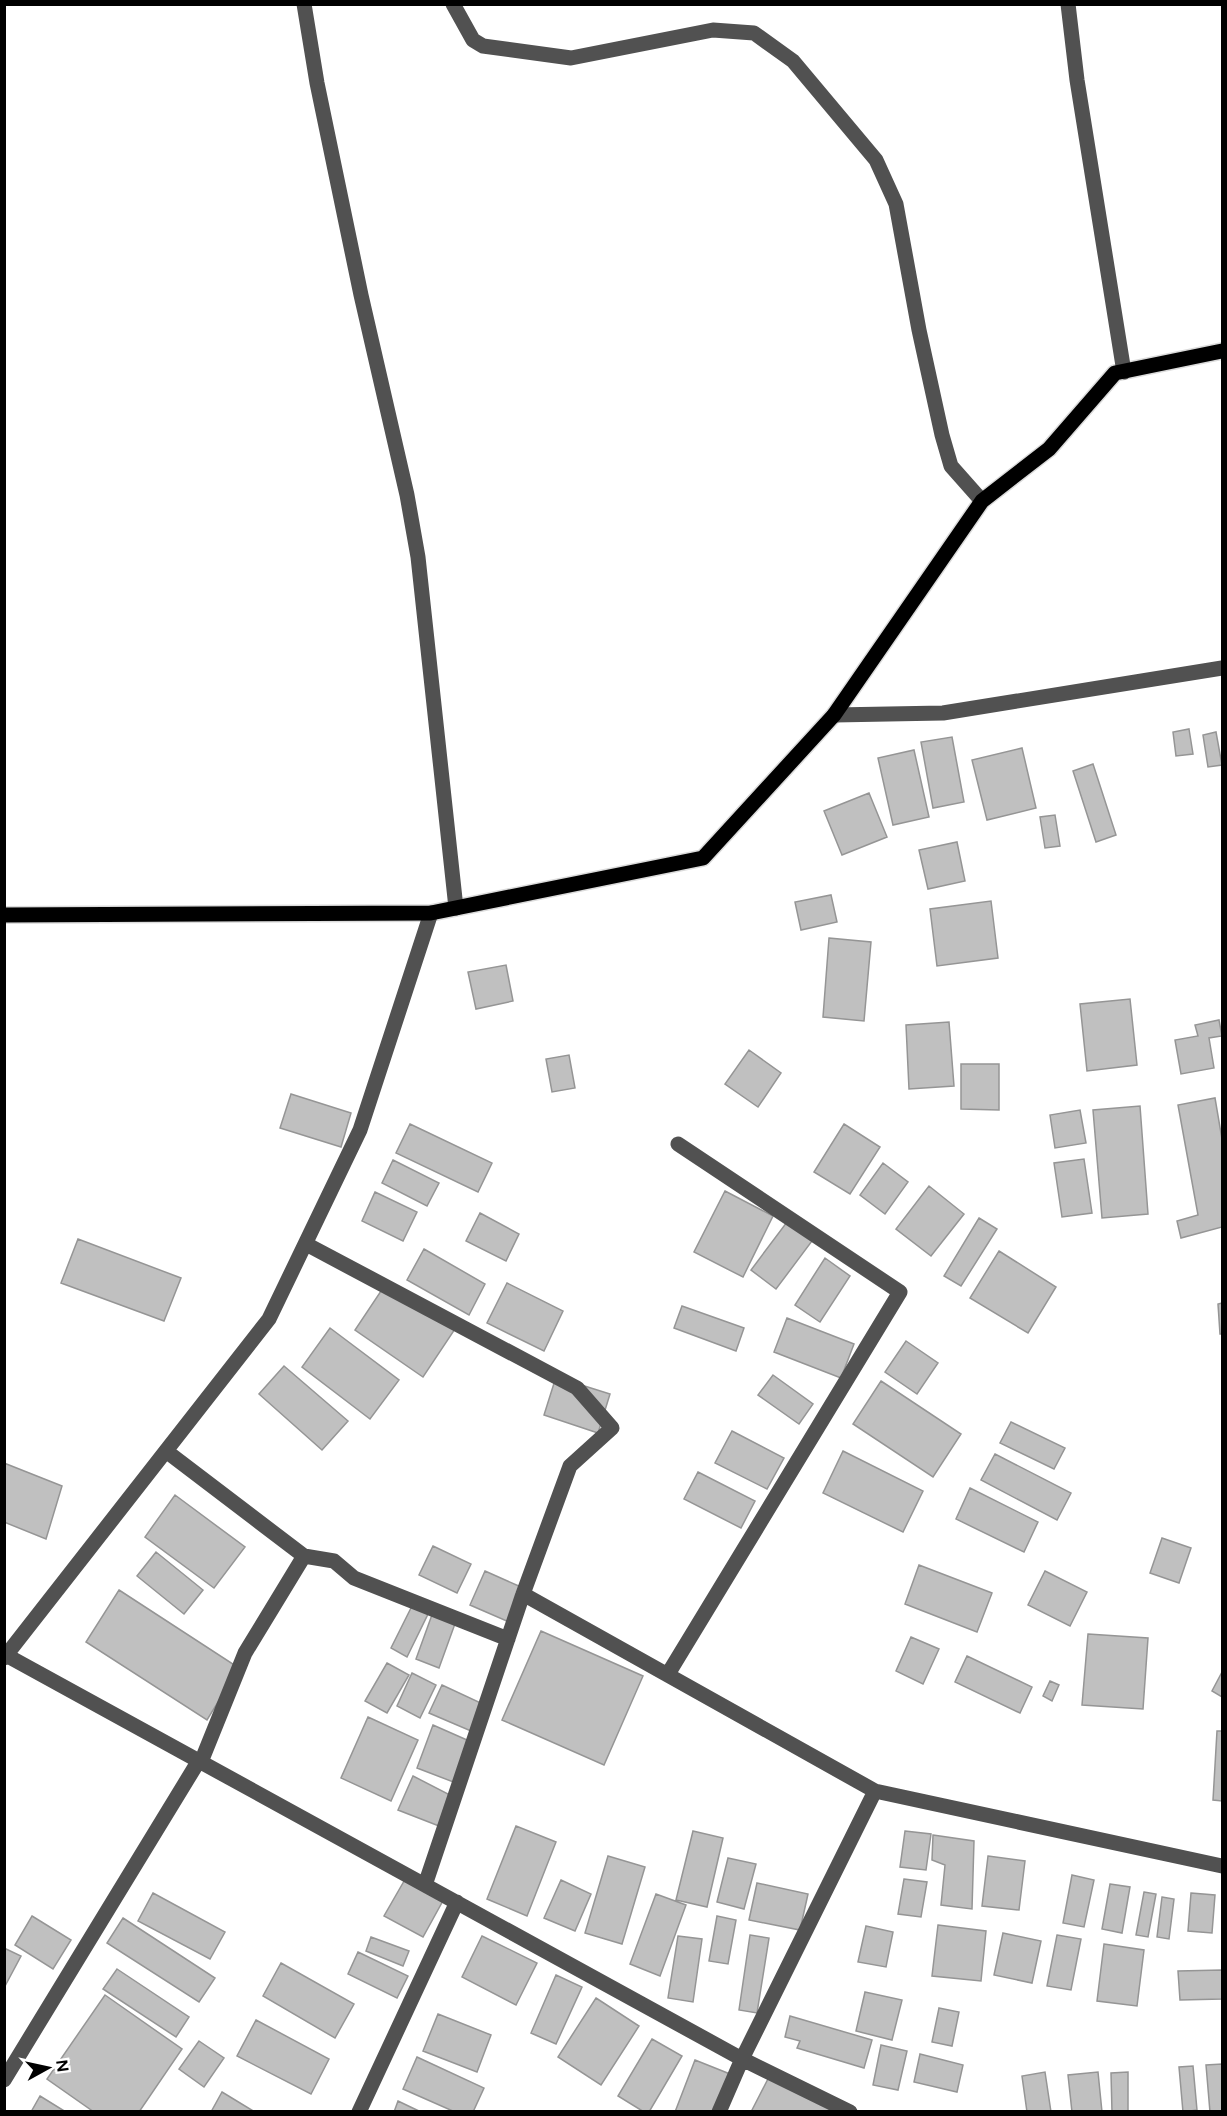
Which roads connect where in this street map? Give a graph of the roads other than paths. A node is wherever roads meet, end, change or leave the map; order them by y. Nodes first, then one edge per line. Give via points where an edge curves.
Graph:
1 (304, 4) edge
2 (453, 4) edge
3 (1068, 4) edge
4 (1222, 351) edge
5 (1124, 372) junction
6 (982, 501) junction
7 (1222, 668) edge
8 (834, 715) junction
9 (456, 908) junction
10 (431, 913) junction
11 (4, 915) edge
12 (678, 1144) dead end
13 (306, 1244) junction
14 (166, 1451) junction
15 (304, 1556) junction
16 (523, 1594) junction
17 (508, 1639) junction
18 (5, 1656) edge
19 (668, 1674) junction
20 (201, 1762) junction
21 (875, 1791) junction
22 (1222, 1866) edge
23 (425, 1886) junction
24 (458, 1902) junction
25 (742, 2058) junction
26 (4, 2080) edge
27 (358, 2112) edge
28 (719, 2112) edge
29 (850, 2112) edge

1 - 9 street via 418,557
2 - 6 street via 473,40 483,46 571,58 713,30 754,33 793,61 876,160 896,204 942,435 951,466
3 - 5 street
4 - 5 main road
5 - 6 main road via 1115,373 1049,449
6 - 8 main road
7 - 8 street via 944,713
8 - 9 main road via 703,858
9 - 10 main road
10 - 11 main road
10 - 13 street via 360,1130
12 - 19 street via 900,1292
13 - 14 street via 270,1319
13 - 16 street via 577,1388 612,1428 570,1466
14 - 15 street
14 - 18 street
15 - 17 street via 334,1561 354,1578
15 - 20 street via 245,1653
16 - 17 street
16 - 19 street
17 - 23 street
18 - 20 street
19 - 21 street
20 - 23 street
20 - 26 street
21 - 22 street
21 - 25 street
23 - 24 street
24 - 25 street
24 - 27 street
25 - 28 street
25 - 29 street

